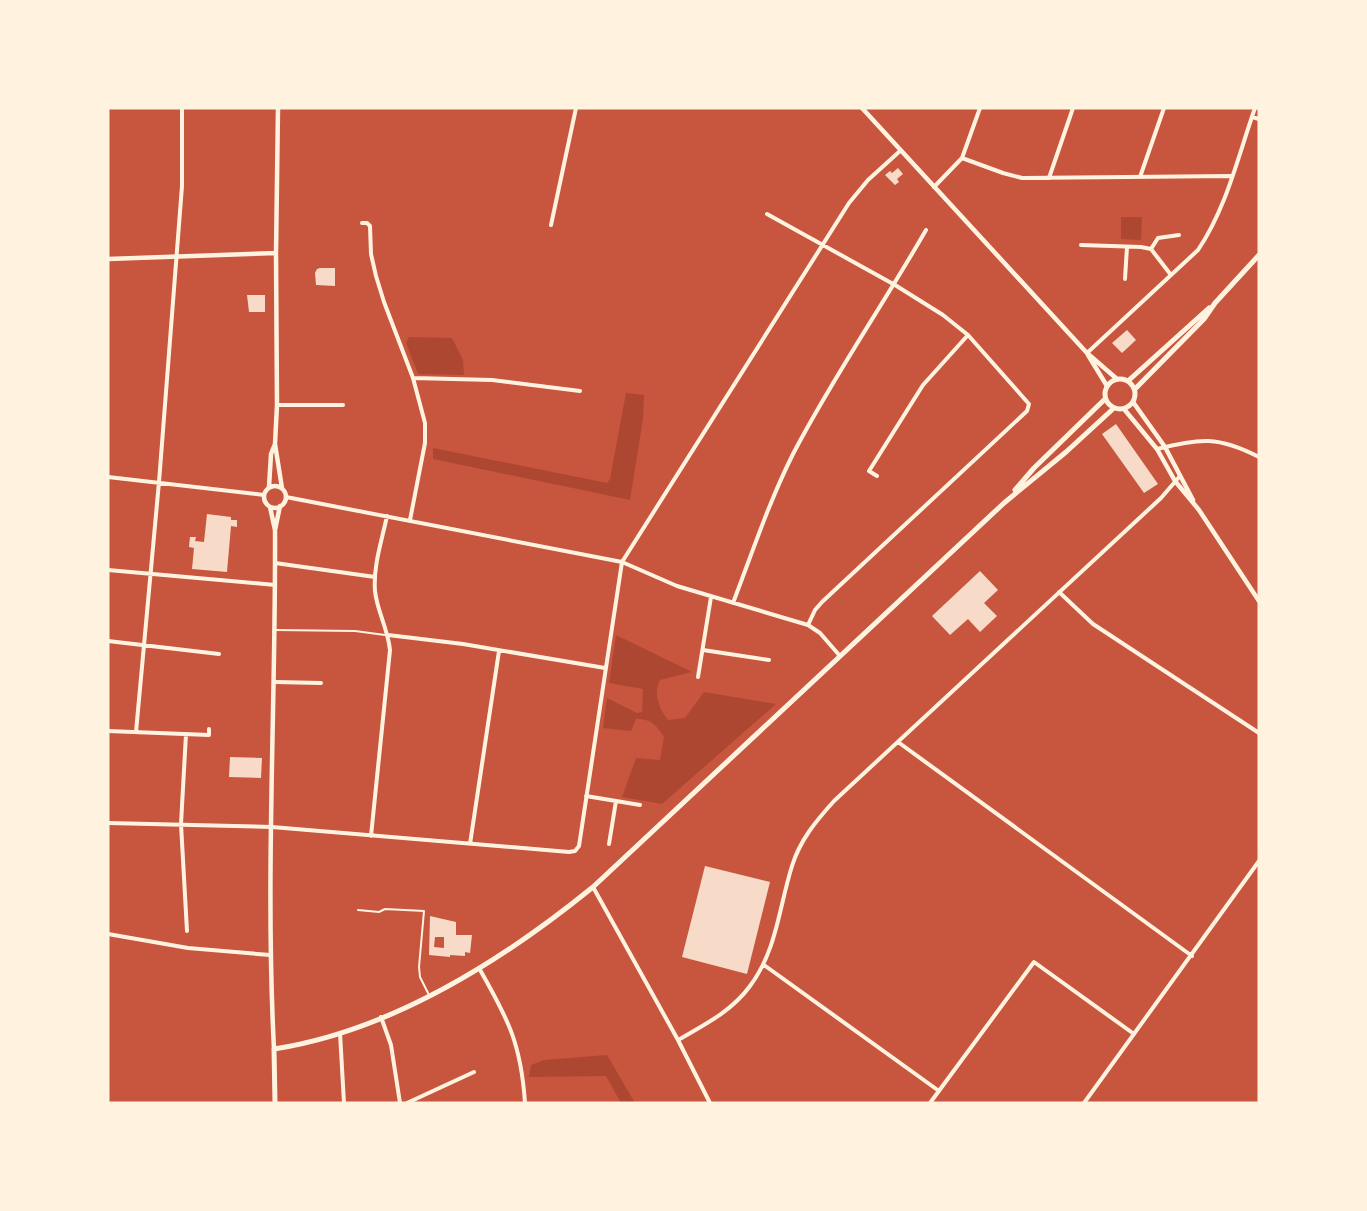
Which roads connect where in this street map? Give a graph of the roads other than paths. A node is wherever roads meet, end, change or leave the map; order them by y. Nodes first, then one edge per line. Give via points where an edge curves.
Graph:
1 (182, 108) edge
2 (278, 108) edge
3 (576, 108) edge
4 (862, 108) edge
5 (980, 108) edge
6 (1073, 108) edge
7 (1164, 108) edge
8 (1255, 108) edge
9 (1252, 117) junction
10 (1259, 119) edge
11 (900, 151) junction
12 (962, 158) junction
13 (1232, 176) junction
14 (1140, 177) junction
15 (1049, 178) junction
16 (934, 187) junction
17 (767, 214) dead end
18 (362, 223) dead end
19 (550, 225) dead end
20 (926, 230) dead end
21 (1179, 235) dead end
22 (823, 244) junction
23 (1081, 245) dead end
24 (1127, 247) junction
25 (1151, 249) junction
26 (276, 254) junction
27 (1259, 255) edge
28 (176, 258) junction
29 (108, 259) edge
30 (1171, 275) junction
31 (1125, 279) dead end
32 (895, 285) junction
33 (1215, 303) junction
34 (968, 335) junction
35 (1087, 353) junction
36 (413, 378) junction
37 (1117, 379) junction
38 (1128, 381) junction
39 (1107, 386) junction
40 (1134, 389) junction
41 (580, 391) dead end
42 (1105, 399) junction
43 (1133, 402) junction
44 (277, 405) junction
45 (343, 405) dead end
46 (1113, 408) junction
47 (1124, 409) junction
48 (275, 444) junction
49 (1165, 447) junction
50 (1157, 449) junction
51 (1259, 457) edge
52 (877, 476) dead end
53 (1180, 476) junction
54 (108, 477) edge
55 (1175, 481) junction
56 (159, 482) junction
57 (269, 487) junction
58 (282, 488) junction
59 (264, 495) junction
60 (286, 497) junction
61 (1004, 502) junction
62 (270, 507) junction
63 (280, 507) junction
64 (1199, 510) junction
65 (387, 516) junction
66 (410, 520) junction
67 (275, 530) junction
68 (622, 562) junction
69 (275, 563) junction
70 (108, 570) edge
71 (150, 574) junction
72 (375, 577) junction
73 (275, 585) junction
74 (1059, 592) junction
75 (711, 597) junction
76 (1259, 601) edge
77 (733, 603) junction
78 (808, 625) junction
79 (275, 630) junction
80 (388, 635) junction
81 (108, 641) edge
82 (144, 645) junction
83 (703, 650) junction
84 (499, 651) junction
85 (219, 654) dead end
86 (840, 656) junction
87 (769, 660) dead end
88 (605, 668) junction
89 (698, 678) dead end
90 (275, 682) junction
91 (321, 683) dead end
92 (209, 729) dead end
93 (108, 731) edge
94 (136, 732) junction
95 (1259, 733) edge
96 (186, 734) junction
97 (898, 742) junction
98 (586, 796) junction
99 (616, 801) junction
100 (640, 805) dead end
101 (108, 823) edge
102 (181, 824) junction
103 (272, 827) junction
104 (371, 836) junction
105 (470, 844) junction
106 (609, 844) dead end
107 (1259, 861) edge
108 (593, 887) junction
109 (358, 910) dead end
110 (187, 931) dead end
111 (108, 934) edge
112 (270, 955) junction
113 (1192, 956) junction
114 (764, 965) junction
115 (479, 968) junction
116 (429, 995) junction
117 (381, 1017) junction
118 (340, 1033) junction
119 (1134, 1034) junction
120 (678, 1040) junction
121 (274, 1049) junction
122 (474, 1072) dead end
123 (939, 1091) junction
124 (275, 1103) edge
125 (344, 1103) edge
126 (400, 1103) edge
127 (407, 1103) edge
128 (525, 1103) edge
129 (710, 1103) edge
130 (930, 1103) edge
131 (1084, 1103) edge

1 - 28 street via 182,186
2 - 26 street
3 - 19 street
4 - 11 street
5 - 12 street
6 - 15 street
7 - 14 street
8 - 9 street
9 - 10 street
9 - 13 street
11 - 16 street
11 - 22 street via 849,202
12 - 15 street via 1022,178
12 - 16 street
13 - 14 street
13 - 30 street via 1211,231 1198,250
14 - 15 street
16 - 35 street
17 - 22 street
18 - 36 street via 370,226 377,281
20 - 32 street
21 - 25 street via 1158,238
22 - 32 street
22 - 68 street
23 - 24 street
24 - 25 street
24 - 31 street
25 - 30 street
26 - 28 street
26 - 44 street
27 - 33 main road
28 - 29 street
28 - 56 street
30 - 35 street
32 - 34 street
32 - 77 street via 793,455
33 - 38 main road
33 - 40 main road
34 - 52 street via 910,404 869,471
34 - 78 street via 1029,404 1027,411 822,602
35 - 37 street
35 - 39 street
36 - 41 street via 492,380
36 - 66 street via 425,443
37 - 38 main road
37 - 39 main road
38 - 40 main road
39 - 42 main road
40 - 43 main road
42 - 46 main road
42 - 61 main road
43 - 47 main road
43 - 49 street
44 - 45 street
44 - 48 street
46 - 47 main road
46 - 61 main road
47 - 50 street
48 - 57 street
48 - 58 street
49 - 50 street
49 - 51 street via 1213,440
49 - 53 street
50 - 55 street
53 - 55 street
53 - 64 street
54 - 56 street
55 - 64 street
55 - 74 street
56 - 59 street
56 - 71 street
57 - 58 street
57 - 59 street
58 - 60 street
59 - 62 street
60 - 63 street
60 - 65 street
61 - 86 main road
62 - 63 street
62 - 67 street
63 - 67 street
64 - 76 street
65 - 66 street
65 - 72 street
66 - 68 street
67 - 69 street
68 - 75 street
68 - 88 street
69 - 72 street
69 - 73 street
70 - 71 street
71 - 73 street
71 - 82 street
72 - 80 street via 377,601
73 - 79 street
74 - 95 street via 1093,624
74 - 97 street
75 - 77 street
75 - 83 street
77 - 78 street
78 - 86 street
79 - 80 lane
79 - 90 street
80 - 84 street
80 - 104 street via 390,650
81 - 82 street
82 - 85 street
82 - 94 street
83 - 87 street
83 - 89 street
84 - 88 street
84 - 105 street
86 - 108 main road
88 - 98 street
90 - 91 street
90 - 103 street
92 - 96 street via 208,735
93 - 94 street
94 - 96 street
96 - 102 street
97 - 113 street
97 - 114 street via 834,801 803,840 792,864
98 - 99 street
98 - 105 street via 575,851
99 - 100 street
99 - 106 street
101 - 102 street
102 - 103 street
102 - 110 street
103 - 104 street
103 - 112 street
104 - 105 street
107 - 113 street
108 - 115 main road via 537,931
108 - 120 street
109 - 116 lane via 424,911 419,966
111 - 112 street via 188,948
112 - 121 street
113 - 119 street
114 - 120 street via 734,1004
114 - 123 street
115 - 116 main road
115 - 128 street via 513,1031 523,1070
116 - 117 main road
117 - 118 main road
117 - 126 street via 391,1045
118 - 121 main road
118 - 125 street
119 - 123 street via 1034,962
119 - 131 street
120 - 129 street
121 - 124 main road
122 - 127 street
123 - 130 street

